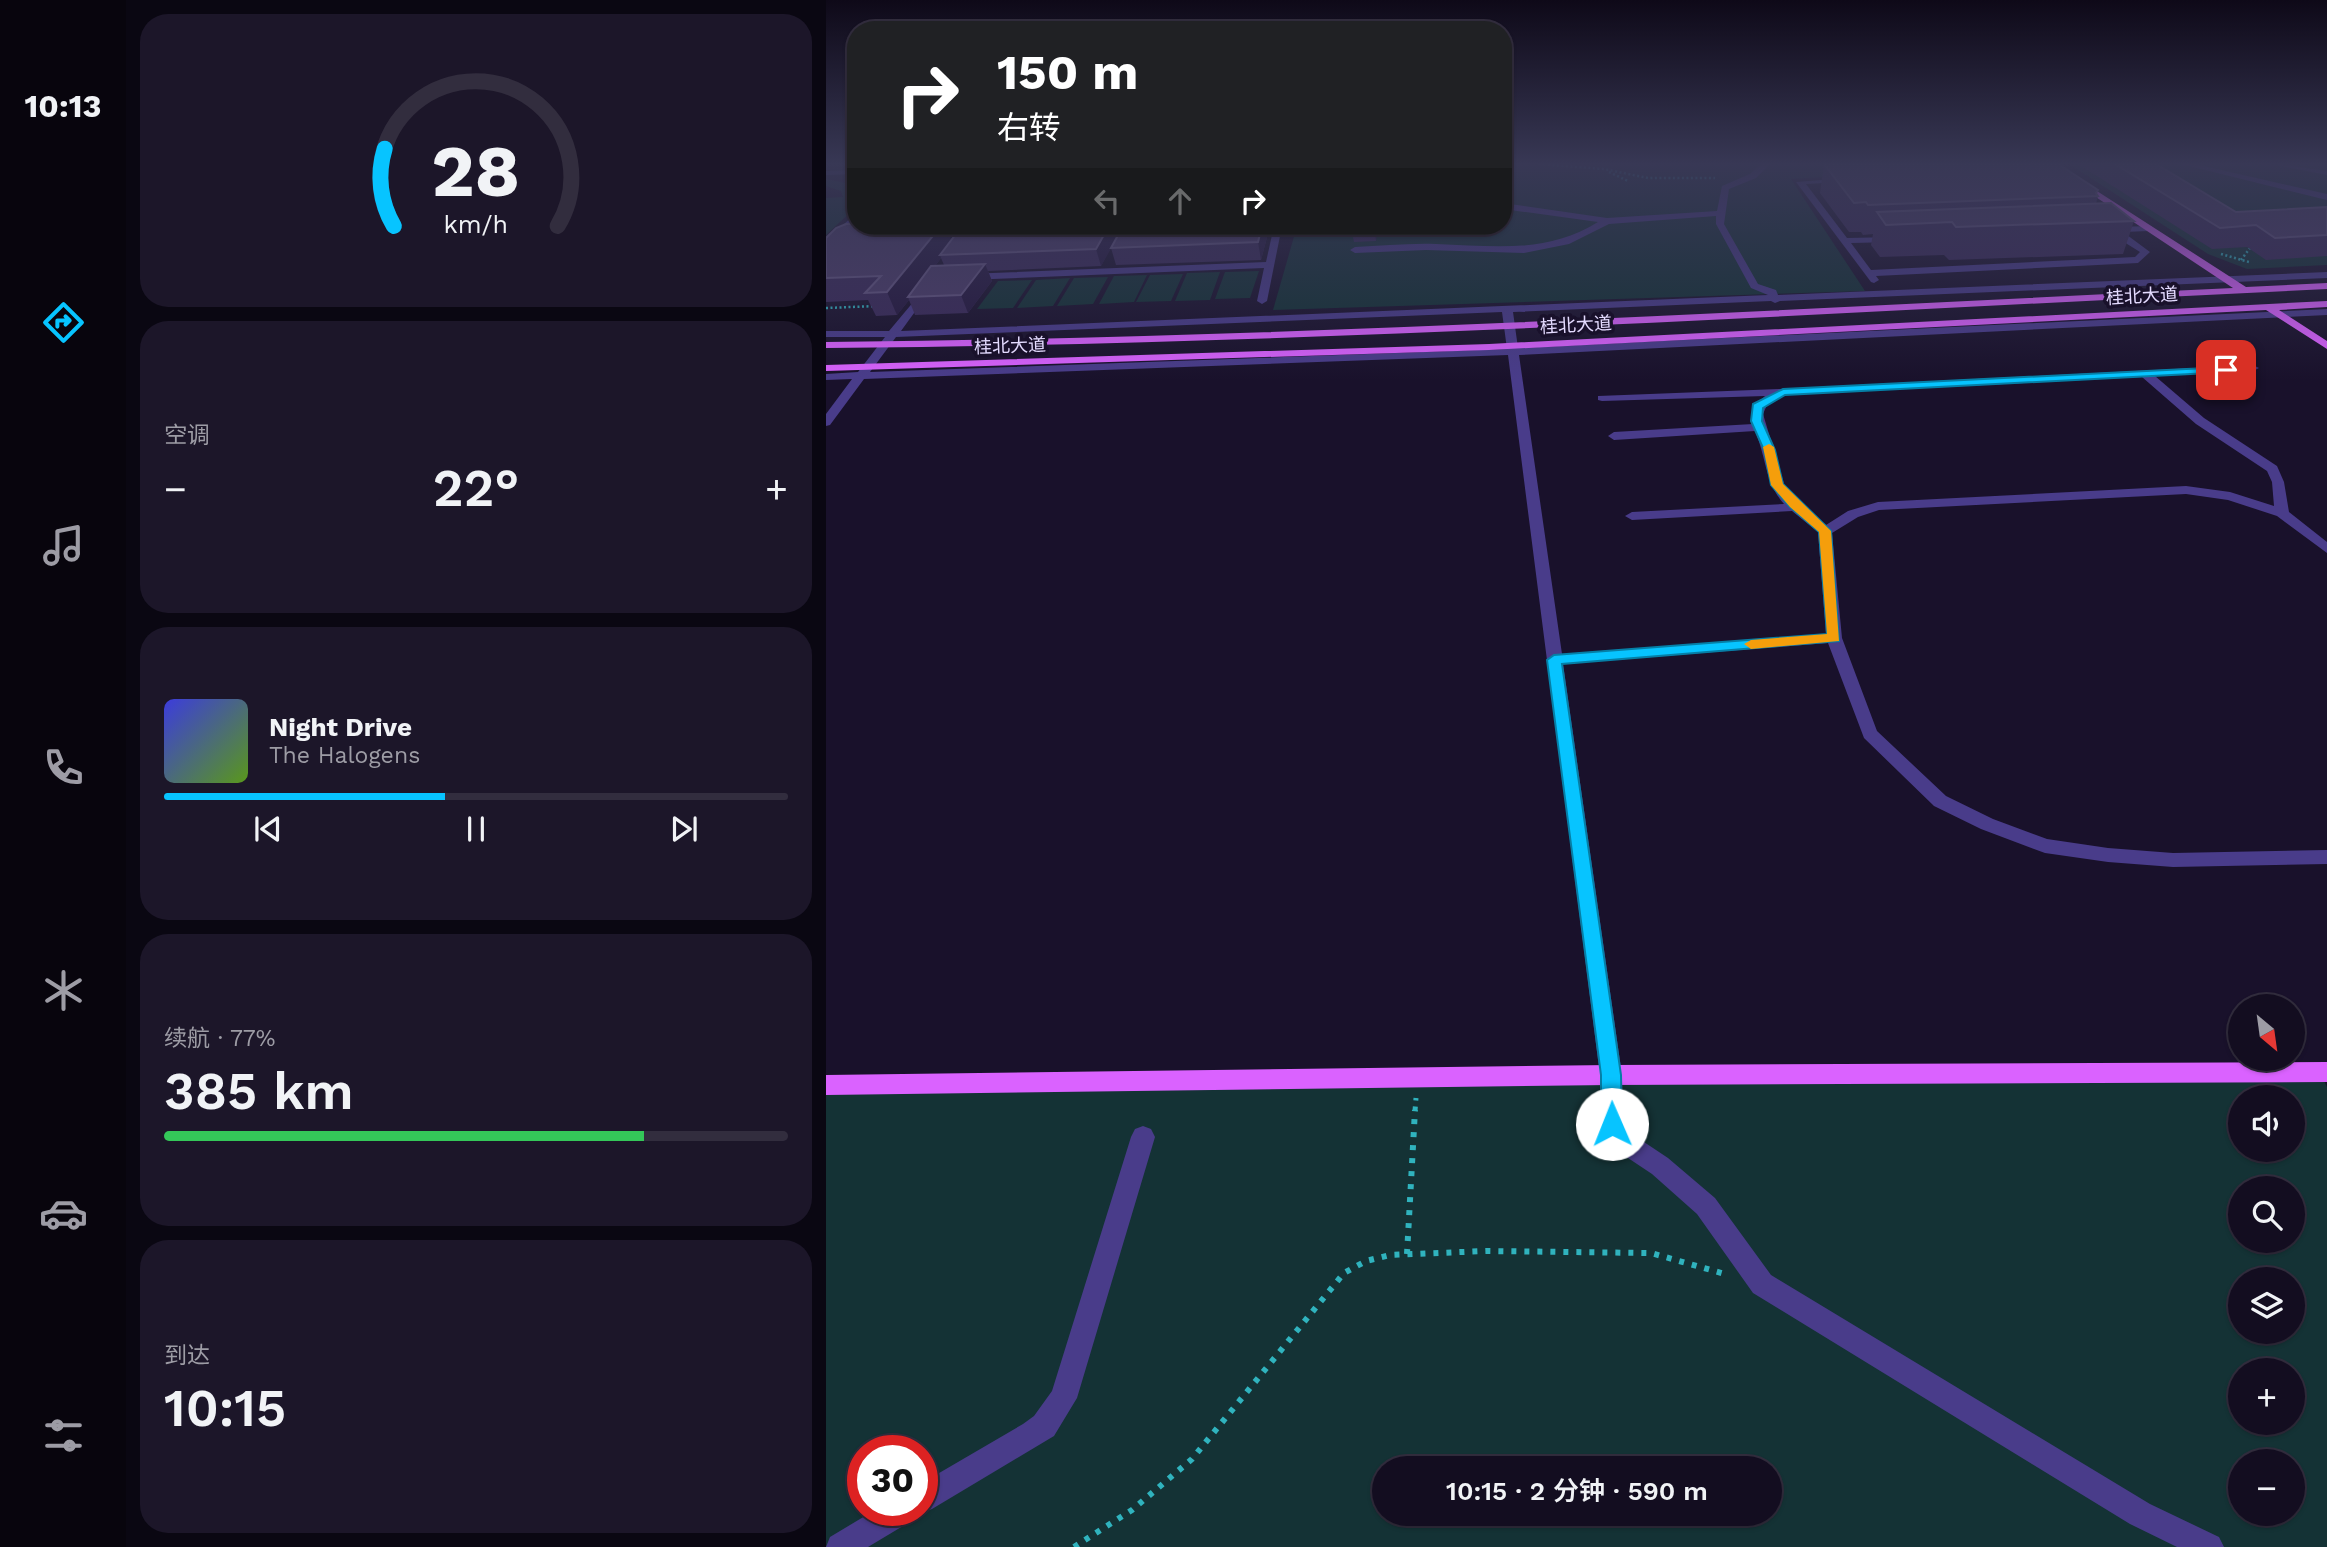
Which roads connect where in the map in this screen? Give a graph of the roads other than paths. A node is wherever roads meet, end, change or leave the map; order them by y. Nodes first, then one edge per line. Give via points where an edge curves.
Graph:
1 (1276, 236) edge
2 (1418, 236) edge
3 (1578, 236) edge
4 (1727, 236) edge
5 (1841, 236) edge
6 (2123, 236) edge
7 (2161, 236) edge
8 (1912, 238) edge
9 (1844, 240) junction
10 (850, 241) edge
11 (828, 243) edge
12 (1418, 247) junction
13 (1355, 250) dead end
14 (1112, 260) edge
15 (1269, 265) junction
16 (1106, 271) junction
17 (1868, 273) junction
18 (2327, 275) edge
19 (962, 277) edge
20 (935, 278) edge
21 (2228, 280) junction
22 (2327, 286) edge
23 (2243, 290) junction
24 (1884, 293) junction
25 (1775, 299) junction
26 (1262, 300) dead end
27 (2327, 304) edge
28 (1894, 307) junction
29 (2269, 307) junction
30 (2327, 312) edge
31 (1782, 313) junction
32 (2281, 315) junction
33 (1508, 317) junction
34 (826, 334) edge
35 (894, 334) junction
36 (826, 345) edge
37 (886, 345) junction
38 (2327, 346) edge
39 (1511, 349) junction
40 (826, 368) edge
41 (2253, 368) dead end
42 (865, 373) junction
43 (2145, 374) junction
44 (826, 377) edge
45 (1783, 392) junction
46 (1602, 398) dead end
47 (826, 422) edge
48 (1760, 427) junction
49 (1614, 436) dead end
50 (1796, 507) junction
51 (2281, 513) junction
52 (1632, 516) dead end
53 (1825, 531) junction
54 (2327, 549) edge
55 (1834, 638) junction
56 (1554, 660) junction
57 (2327, 858) edge
58 (2327, 1072) edge
59 (1611, 1075) junction
60 (826, 1085) edge
61 (1143, 1137) dead end
62 (938, 1490) edge
63 (875, 1526) edge
64 (839, 1547) edge
65 (2209, 1547) edge

1 - 15 street
2 - 12 street
3 - 12 street via 1529,250
4 - 25 street via 1754,286 1772,292
5 - 9 street
6 - 17 street via 2145,252 2138,260
7 - 21 main road
8 - 9 street
9 - 17 street
10 - 11 street
12 - 13 street
14 - 16 street
15 - 16 street
15 - 26 street
16 - 19 street
17 - 24 street
18 - 21 street
20 - 35 street
21 - 23 main road
21 - 24 street
22 - 23 main road, 桂北大道
23 - 28 main road, 桂北大道
23 - 29 main road
24 - 25 street
24 - 28 street
25 - 31 street
25 - 33 street
27 - 29 main road, 桂北大道
28 - 31 main road, 桂北大道
29 - 32 main road
29 - 39 main road, 桂北大道
30 - 32 street
31 - 33 main road, 桂北大道
32 - 38 main road
32 - 39 street
33 - 35 street
33 - 37 main road, 桂北大道
33 - 39 street
34 - 35 street
35 - 37 street
36 - 37 main road, 桂北大道
37 - 42 street
39 - 42 street
39 - 56 street
40 - 42 main road
41 - 43 street
42 - 44 street
42 - 47 street
43 - 45 street
43 - 51 street via 2200,421 2272,469
45 - 46 street
45 - 48 street via 1757,407
48 - 49 street
48 - 50 street via 1775,481
50 - 52 street
50 - 53 street
51 - 53 street via 2206,491 2161,489 1878,506
51 - 54 street
53 - 55 street
55 - 56 street
55 - 57 street via 1870,734 1940,801 1987,824 2045,846 2108,855 2173,860
56 - 59 street
58 - 59 main road
59 - 60 main road
59 - 65 street via 1612,1124 1618,1138 1660,1166 1706,1206 1762,1284 2140,1514
61 - 62 street via 1056,1411 1033,1434
63 - 64 street

